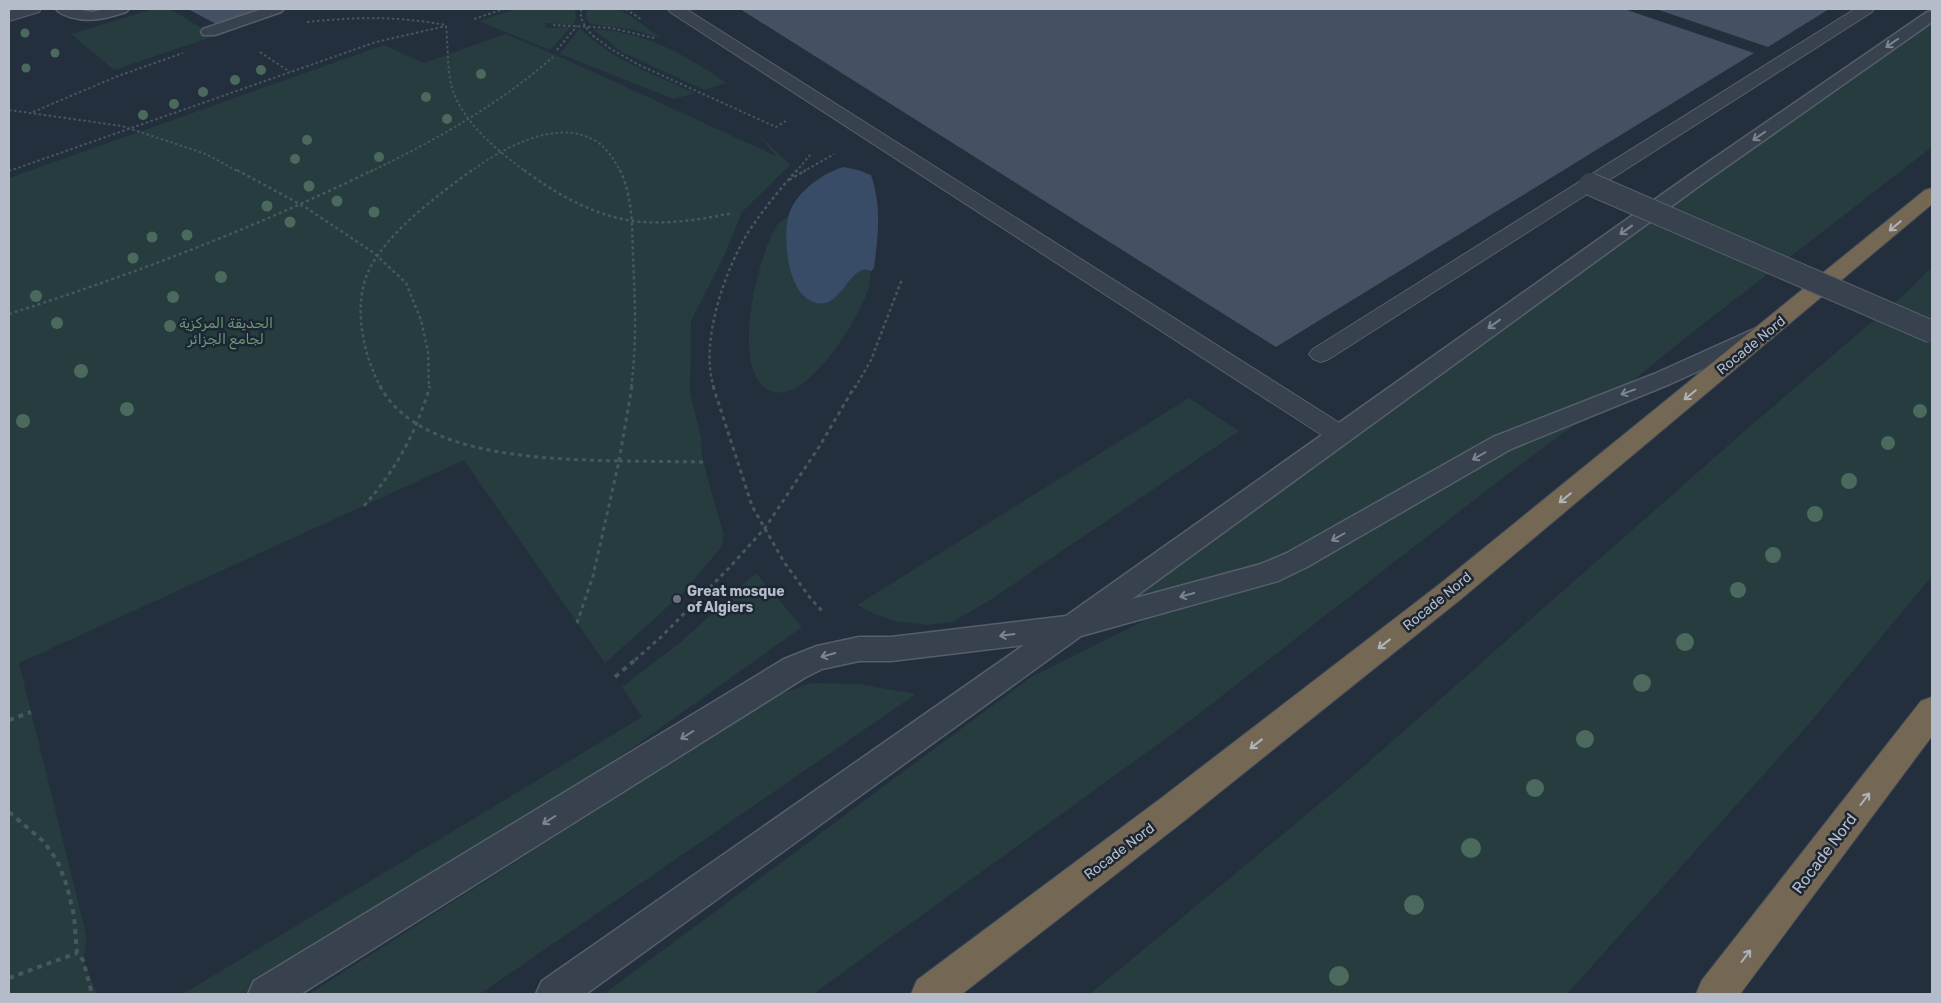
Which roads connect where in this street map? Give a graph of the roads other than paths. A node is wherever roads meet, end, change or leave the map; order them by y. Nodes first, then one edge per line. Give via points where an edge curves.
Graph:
1 (33, 9) edge
2 (64, 9) edge
3 (122, 9) edge
4 (276, 9) edge
5 (676, 9) edge
6 (1866, 9) edge
7 (1932, 15) edge
8 (9, 16) edge
9 (90, 17) junction
10 (110, 22) dead end
11 (209, 32) dead end
12 (1590, 184) junction
13 (1932, 194) edge
14 (1769, 330) junction
15 (1932, 332) edge
16 (1321, 354) dead end
17 (1340, 435) junction
18 (1072, 627) junction
19 (850, 631) road end
20 (891, 649) junction
21 (1932, 711) edge
22 (267, 994) edge
23 (555, 994) edge
24 (931, 994) edge
25 (1716, 994) edge

1 - 8 street
2 - 9 lane
3 - 9 lane
4 - 11 lane
5 - 17 street
6 - 12 street
7 -> 17 lane
9 - 10 lane
12 - 15 street, bridge
12 - 16 street
13 -> 14 highway, Rocade Nord
14 -> 18 lane via 1662,379 1502,443 1297,560 1268,573
14 -> 24 highway, Rocade Nord via 1451,591
17 - 18 lane
18 -> 20 lane
18 - 23 lane
19 - 20 lane via 864,640
20 -> 22 lane via 839,652 795,668
25 -> 21 highway, Rocade Nord

